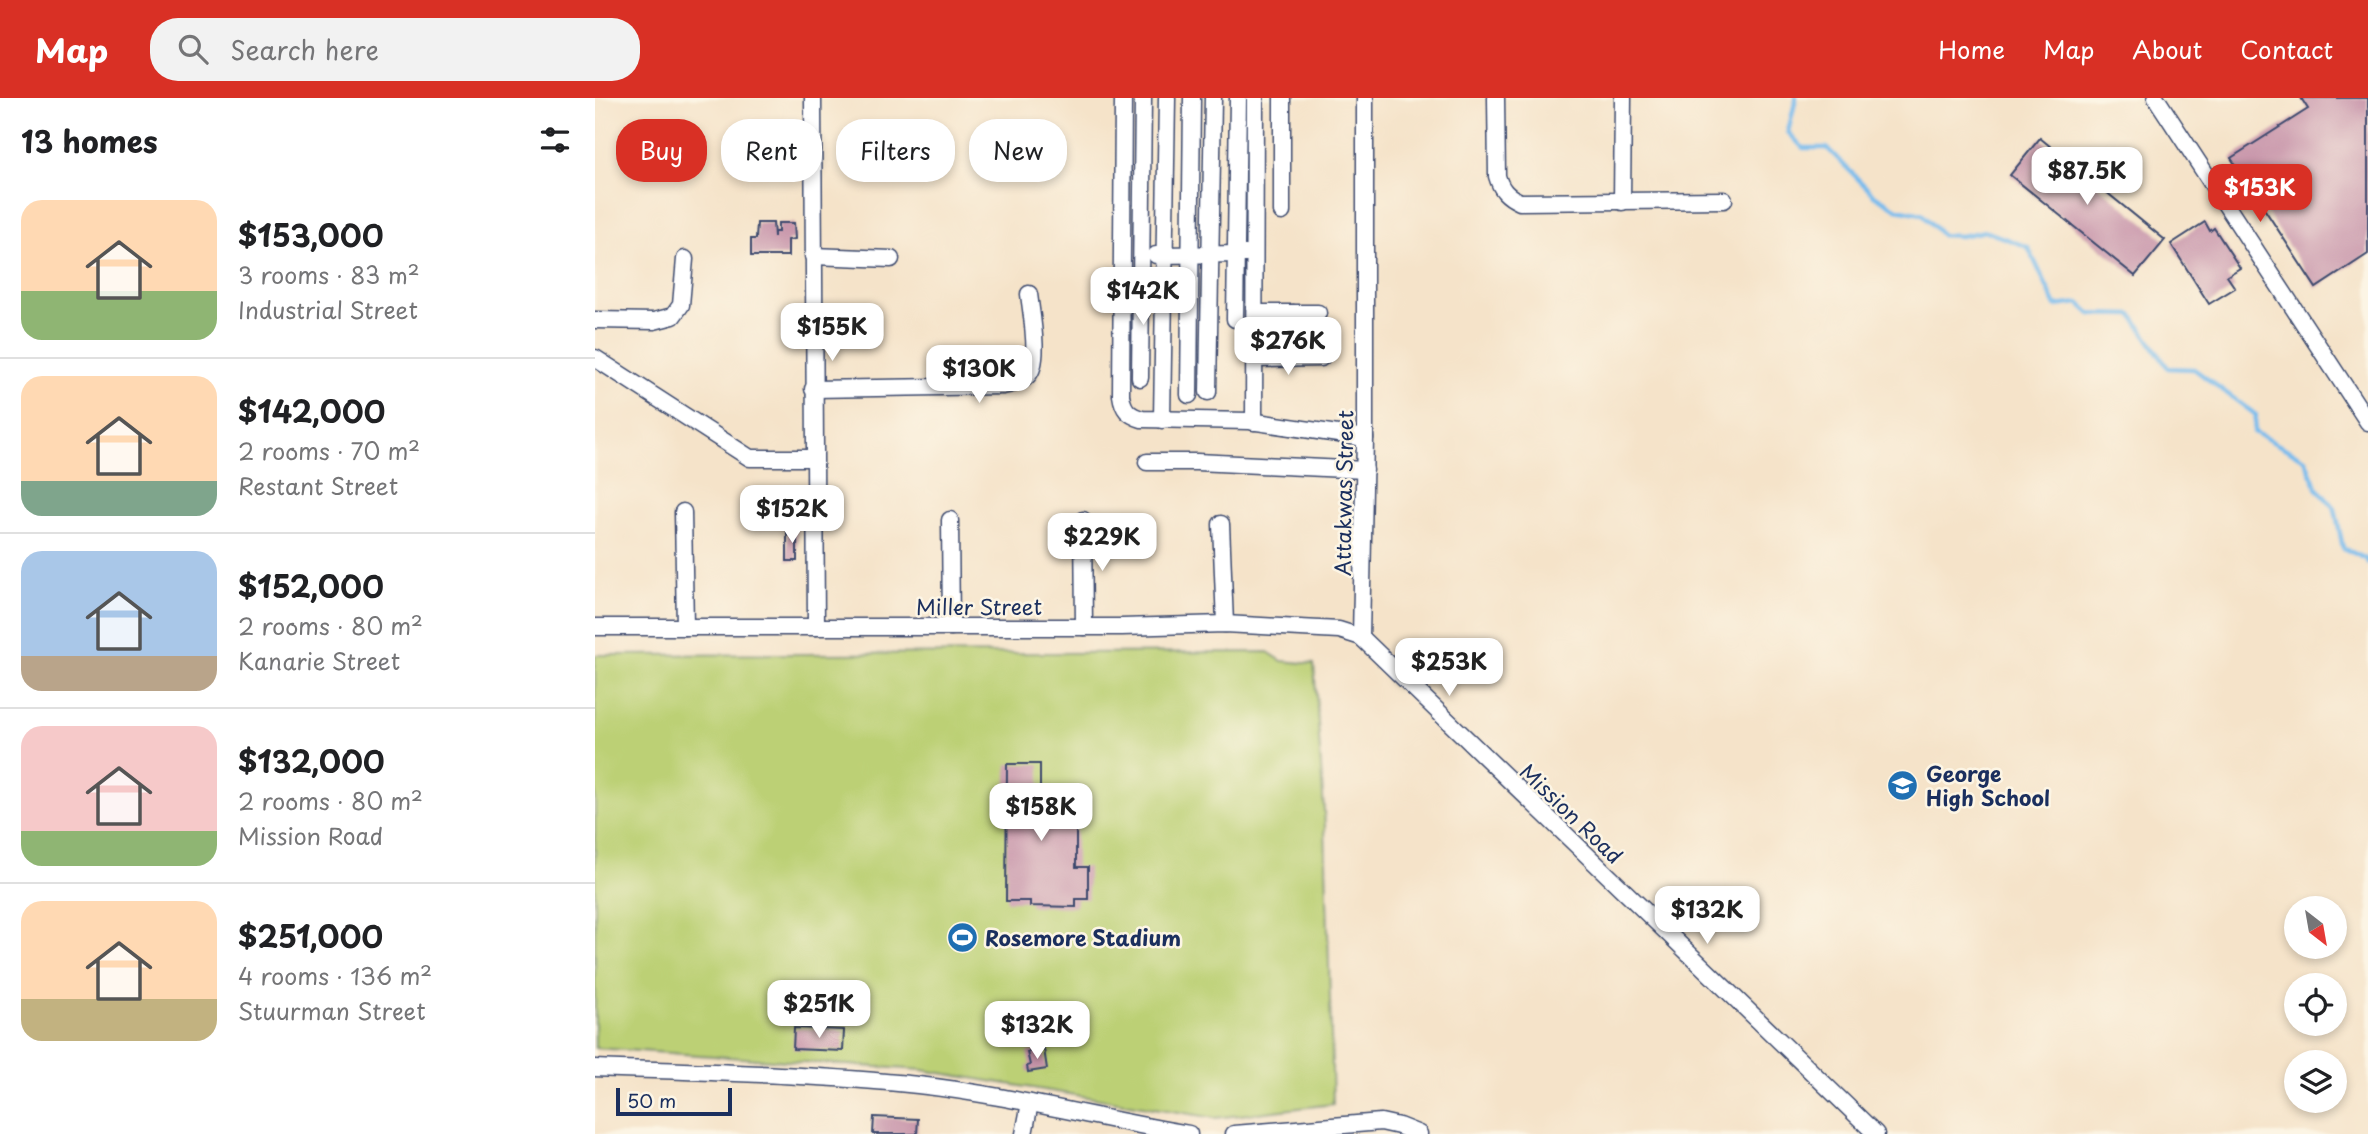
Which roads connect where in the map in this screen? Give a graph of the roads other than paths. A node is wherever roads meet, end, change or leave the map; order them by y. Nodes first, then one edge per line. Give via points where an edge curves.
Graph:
1 (813, 98) edge
2 (1123, 98) edge
3 (1143, 98) edge
4 (1167, 98) edge
5 (1192, 98) edge
6 (1213, 98) edge
7 (1238, 98) edge
8 (1255, 98) edge
9 (1282, 98) edge
10 (1365, 98) edge
11 (1496, 98) edge
12 (1623, 98) edge
13 (2156, 98) edge
14 (1255, 169) junction
15 (1281, 169) junction
16 (1724, 200) dead end
17 (1622, 202) junction
18 (1282, 212) dead end
19 (1255, 253) junction
20 (1237, 254) junction
21 (1141, 255) junction
22 (1165, 255) junction
23 (1190, 255) junction
24 (1209, 255) junction
25 (813, 256) junction
26 (1122, 256) junction
27 (685, 259) dead end
28 (891, 259) dead end
29 (1029, 294) dead end
30 (1121, 308) junction
31 (1141, 308) junction
32 (1164, 309) junction
33 (1255, 313) junction
34 (1293, 313) junction
35 (1318, 313) dead end
36 (1235, 319) dead end
37 (595, 320) edge
38 (1164, 332) junction
39 (1190, 332) junction
40 (1209, 332) junction
41 (595, 358) edge
42 (1321, 358) dead end
43 (1254, 359) junction
44 (1292, 359) junction
45 (1140, 377) dead end
46 (814, 389) junction
47 (1208, 393) dead end
48 (1189, 395) dead end
49 (1163, 420) junction
50 (1254, 422) junction
51 (2368, 422) edge
52 (1365, 438) junction
53 (814, 458) junction
54 (1147, 462) dead end
55 (1365, 470) junction
56 (683, 513) dead end
57 (950, 520) dead end
58 (1083, 520) dead end
59 (1221, 524) dead end
60 (1224, 624) junction
61 (951, 626) junction
62 (1084, 626) junction
63 (595, 627) edge
64 (685, 627) junction
65 (816, 627) junction
66 (1361, 637) junction
67 (595, 1068) edge
68 (1030, 1103) junction
69 (1024, 1134) edge
70 (1189, 1134) edge
71 (1234, 1134) edge
72 (1419, 1134) edge
73 (1876, 1134) edge

1 - 25 street
2 - 26 street
3 - 21 street
4 - 22 street
5 - 23 street
6 - 24 street
7 - 20 street
8 - 14 street
9 - 15 street
10 - 52 street, Attakwas Street
11 - 17 street via 1497,176 1505,194 1520,202
12 - 17 street
13 - 51 street
14 - 15 street
14 - 19 street
15 - 18 street
16 - 17 street
19 - 20 street
19 - 33 street
20 - 24 street
20 - 36 street
21 - 22 street
21 - 26 street
21 - 31 street
22 - 23 street
22 - 32 street
23 - 24 street
23 - 39 street
24 - 40 street
25 - 28 street
25 - 46 street
26 - 30 street
27 - 37 street via 681,305 673,316 654,321
29 - 46 street via 1035,356 1032,369 1018,382
30 - 31 street
30 - 49 street via 1123,406 1133,417
31 - 32 street
31 - 45 street
32 - 38 street
33 - 34 street
33 - 43 street
34 - 35 street
34 - 44 street
38 - 39 street
38 - 49 street
39 - 40 street
39 - 48 street
40 - 47 street
41 - 53 street via 750,458
42 - 44 street
43 - 44 street
43 - 50 street
46 - 53 street
49 - 50 street
50 - 52 street
52 - 55 street, Attakwas Street
53 - 65 street
54 - 55 street
55 - 66 street, Attakwas Street
56 - 64 street
57 - 61 street
58 - 62 street
59 - 60 street
60 - 62 street, Miller Street
60 - 66 street, Miller Street via 1339,629
61 - 62 street, Miller Street
61 - 65 street, Miller Street
63 - 64 street, Miller Street
64 - 65 street, Miller Street
66 - 73 street, Mission Road
67 - 68 street via 921,1085
68 - 69 street
68 - 70 street
71 - 72 street via 1381,1122

